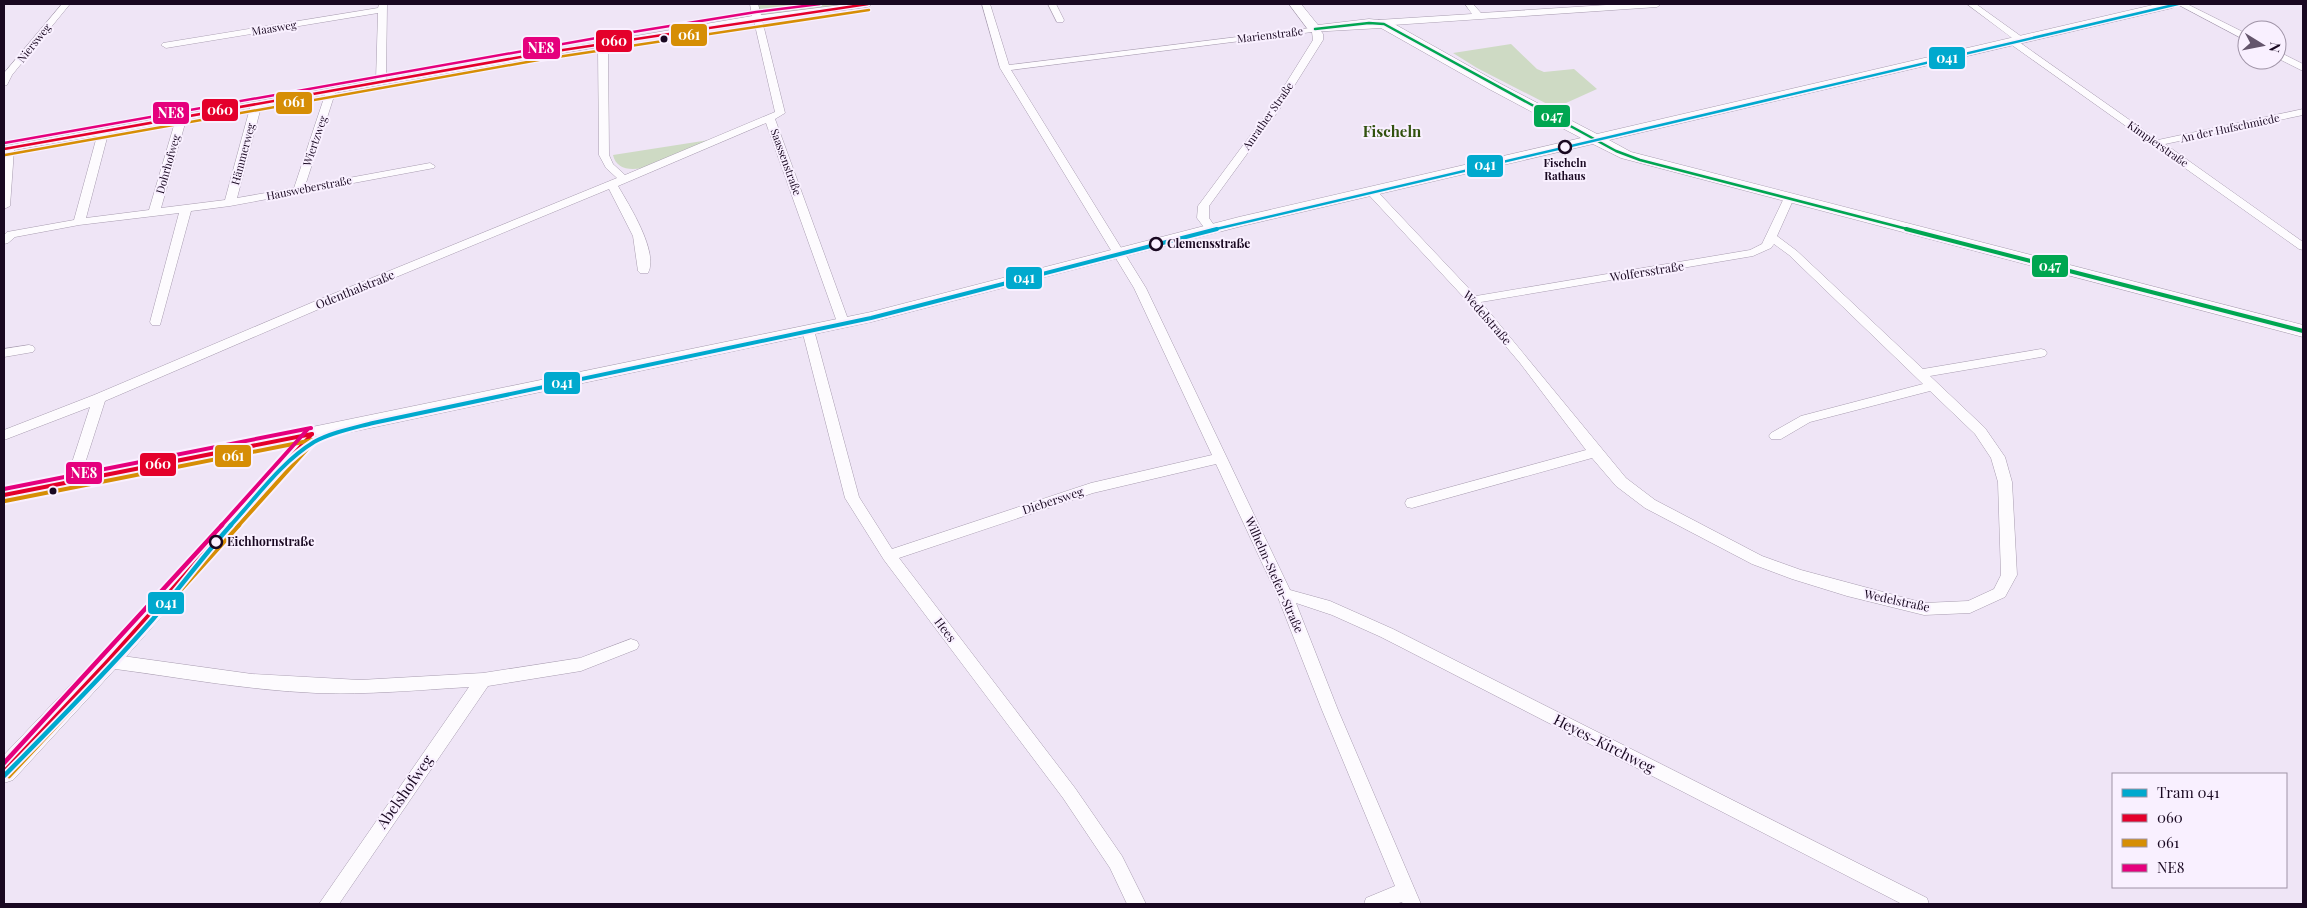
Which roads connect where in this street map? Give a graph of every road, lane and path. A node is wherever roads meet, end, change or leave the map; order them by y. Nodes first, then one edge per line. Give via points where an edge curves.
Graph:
1 (66, 4) edge
2 (754, 4) edge
3 (868, 4) edge
4 (986, 4) edge
5 (1052, 4) edge
6 (1296, 4) edge
7 (1469, 4) edge
8 (1657, 4) edge
9 (1971, 4) edge
10 (2158, 4) edge
11 (2172, 4) edge
12 (2181, 4) edge
13 (383, 7) edge
14 (2136, 12) junction
15 (1478, 16) junction
16 (756, 18) junction
17 (1060, 20) dead end
18 (1378, 23) junction
19 (1315, 30) junction
20 (2237, 33) edge
21 (2015, 40) junction
22 (603, 43) junction
23 (166, 45) dead end
24 (2287, 59) edge
25 (1005, 68) junction
26 (2303, 68) edge
27 (8, 69) edge
28 (381, 82) junction
29 (4, 83) edge
30 (331, 91) junction
31 (256, 105) junction
32 (2303, 112) edge
33 (182, 116) junction
34 (770, 119) junction
35 (104, 130) junction
36 (1595, 139) junction
37 (2157, 143) junction
38 (6, 148) edge
39 (430, 166) dead end
40 (624, 179) junction
41 (612, 185) junction
42 (298, 190) junction
43 (1370, 191) junction
44 (1789, 198) junction
45 (230, 203) junction
46 (4, 206) edge
47 (186, 208) junction
48 (154, 212) junction
49 (79, 222) junction
50 (1210, 228) junction
51 (6, 236) edge
52 (1772, 238) junction
53 (2303, 247) edge
54 (1120, 252) junction
55 (644, 271) dead end
56 (1473, 300) junction
57 (156, 322) dead end
58 (843, 322) junction
59 (808, 330) junction
60 (2303, 331) edge
61 (29, 349) dead end
62 (4, 353) edge
63 (2041, 353) dead end
64 (1920, 374) junction
65 (1933, 386) junction
66 (99, 398) junction
67 (312, 434) junction
68 (4, 436) edge
69 (1776, 436) dead end
70 (257, 445) junction
71 (1595, 452) junction
72 (1220, 458) junction
73 (279, 470) junction
74 (73, 481) junction
75 (4, 495) edge
76 (1412, 503) dead end
77 (889, 556) junction
78 (1285, 595) junction
79 (631, 645) dead end
80 (108, 661) junction
81 (483, 680) junction
82 (4, 772) edge
83 (1409, 898) edge
84 (328, 904) edge
85 (1137, 904) edge
86 (1373, 904) edge
87 (1920, 904) edge

1 - 27 street, Niersweg
2 - 16 street, Saassenstraße
3 - 16 street
4 - 25 street
5 - 17 street
6 - 19 main road
7 - 15 street
8 - 15 street, Marienstraße
9 - 21 street, Kimplerstraße
10 - 14 main road
11 - 14 main road
12 - 20 street
13 - 23 street, Maasweg
13 - 28 street, Maasweg
14 - 21 main road
15 - 18 street, Marienstraße
16 - 22 street
16 - 34 street, Saassenstraße via 780,113
18 - 19 main road, Marienstraße
18 - 36 main road
19 - 25 street, Marienstraße
19 - 50 street, Anrather Straße via 1318,40 1274,110 1204,206 1203,218
21 - 36 main road
21 - 37 street, Kimplerstraße
22 - 28 street
22 - 40 street via 604,155 611,170
24 - 26 street
25 - 54 street
27 - 29 street, Niersweg
28 - 30 street
30 - 31 street
30 - 42 street, Wiertzweg
31 - 33 street
31 - 45 street, Hämmerweg
32 - 37 street, An der Hufschmiede
33 - 35 street
33 - 48 street, Dohrhofweg
34 - 40 street, Odenthalstraße
34 - 58 street, Saassenstraße
35 - 38 street
35 - 49 street
36 - 43 main road
36 - 44 main road via 1640,160
37 - 53 street, Kimplerstraße
38 - 46 street
39 - 42 street, Hausweberstraße
40 - 41 street, Odenthalstraße
41 - 55 street via 636,226
41 - 66 street, Odenthalstraße
42 - 45 street, Hausweberstraße
43 - 50 main road
43 - 56 street, Wedelstraße
44 - 52 street
44 - 60 main road
45 - 47 street, Hausweberstraße
47 - 48 street, Hausweberstraße
47 - 57 street
48 - 49 street, Hausweberstraße
49 - 51 street, Hausweberstraße
50 - 54 main road
52 - 56 street, Wolfersstraße via 1760,250 1736,257
52 - 64 street, Wedelstraße via 1793,253
54 - 58 main road
54 - 72 street, Wilhelm-Stefen-Straße
56 - 71 street, Wedelstraße
58 - 59 main road
59 - 67 main road
59 - 77 street, Hees via 852,498
61 - 62 street
63 - 64 street
64 - 65 street, Wedelstraße
65 - 69 street via 1806,419
65 - 71 street, Wedelstraße via 1980,431 1998,457 2004,482 2009,575 2000,593 1970,607 1924,609 1797,575 1757,560 1650,504 1621,482
66 - 68 street, Odenthalstraße
66 - 74 street
67 - 70 main road
67 - 73 main road
70 - 73 main road via 279,451 282,460
70 - 74 main road
71 - 76 street
72 - 77 street, Diebersweg via 1092,488
72 - 78 street, Wilhelm-Stefen-Straße
73 - 80 main road
74 - 75 main road
77 - 85 street, Hees via 1069,793 1116,862
78 - 83 street, Wilhelm-Stefen-Straße
78 - 87 street, Heyes-Kirchweg via 1324,604 1386,633
79 - 81 street via 581,664
80 - 81 street via 199,675 307,686 360,687
80 - 82 main road
81 - 84 street, Abelshofweg
83 - 86 street

